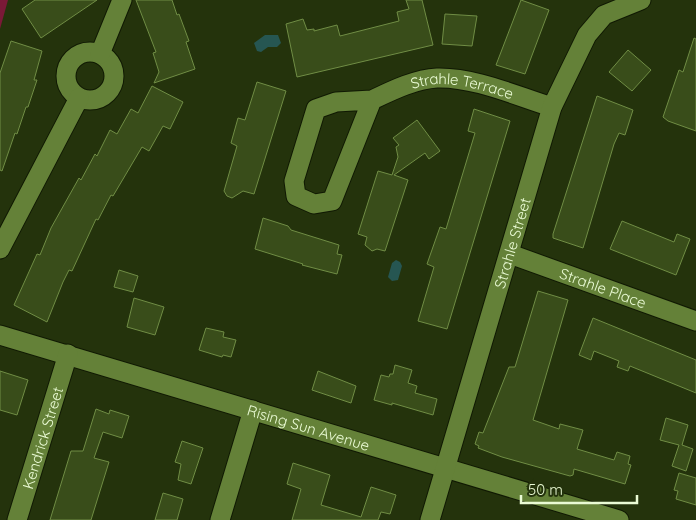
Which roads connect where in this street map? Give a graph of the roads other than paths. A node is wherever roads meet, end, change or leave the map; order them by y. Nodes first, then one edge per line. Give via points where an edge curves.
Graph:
1 (122, 0) edge
2 (641, 0) edge
3 (100, 54) junction
4 (79, 98) junction
5 (372, 100) junction
6 (552, 107) junction
7 (0, 249) edge
8 (510, 254) junction
9 (696, 321) edge
10 (0, 335) edge
11 (68, 354) junction
12 (253, 410) junction
13 (446, 467) junction
14 (17, 520) edge
15 (220, 520) edge
16 (430, 520) edge
17 (618, 520) edge

1 - 3 street
2 - 6 street, Strahle Street via 604,15 587,35
3 - 4 street via 81,54 69,64 66,80 73,94
3 - 4 street via 113,69 113,85 95,100
4 - 7 street
5 - 5 street, Strahle Terrace via 332,201 314,204 296,196 294,181 316,109 336,102
5 - 6 street, Strahle Terrace via 395,89 436,78 467,81
6 - 8 street, Strahle Street
8 - 9 street, Strahle Place
8 - 13 street, Strahle Street
10 - 11 street, Rising Sun Avenue
11 - 12 street, Rising Sun Avenue
11 - 14 street, Kendrick Street
12 - 13 street, Rising Sun Avenue
12 - 15 street
13 - 16 street, Strahle Street
13 - 17 street, Rising Sun Avenue

